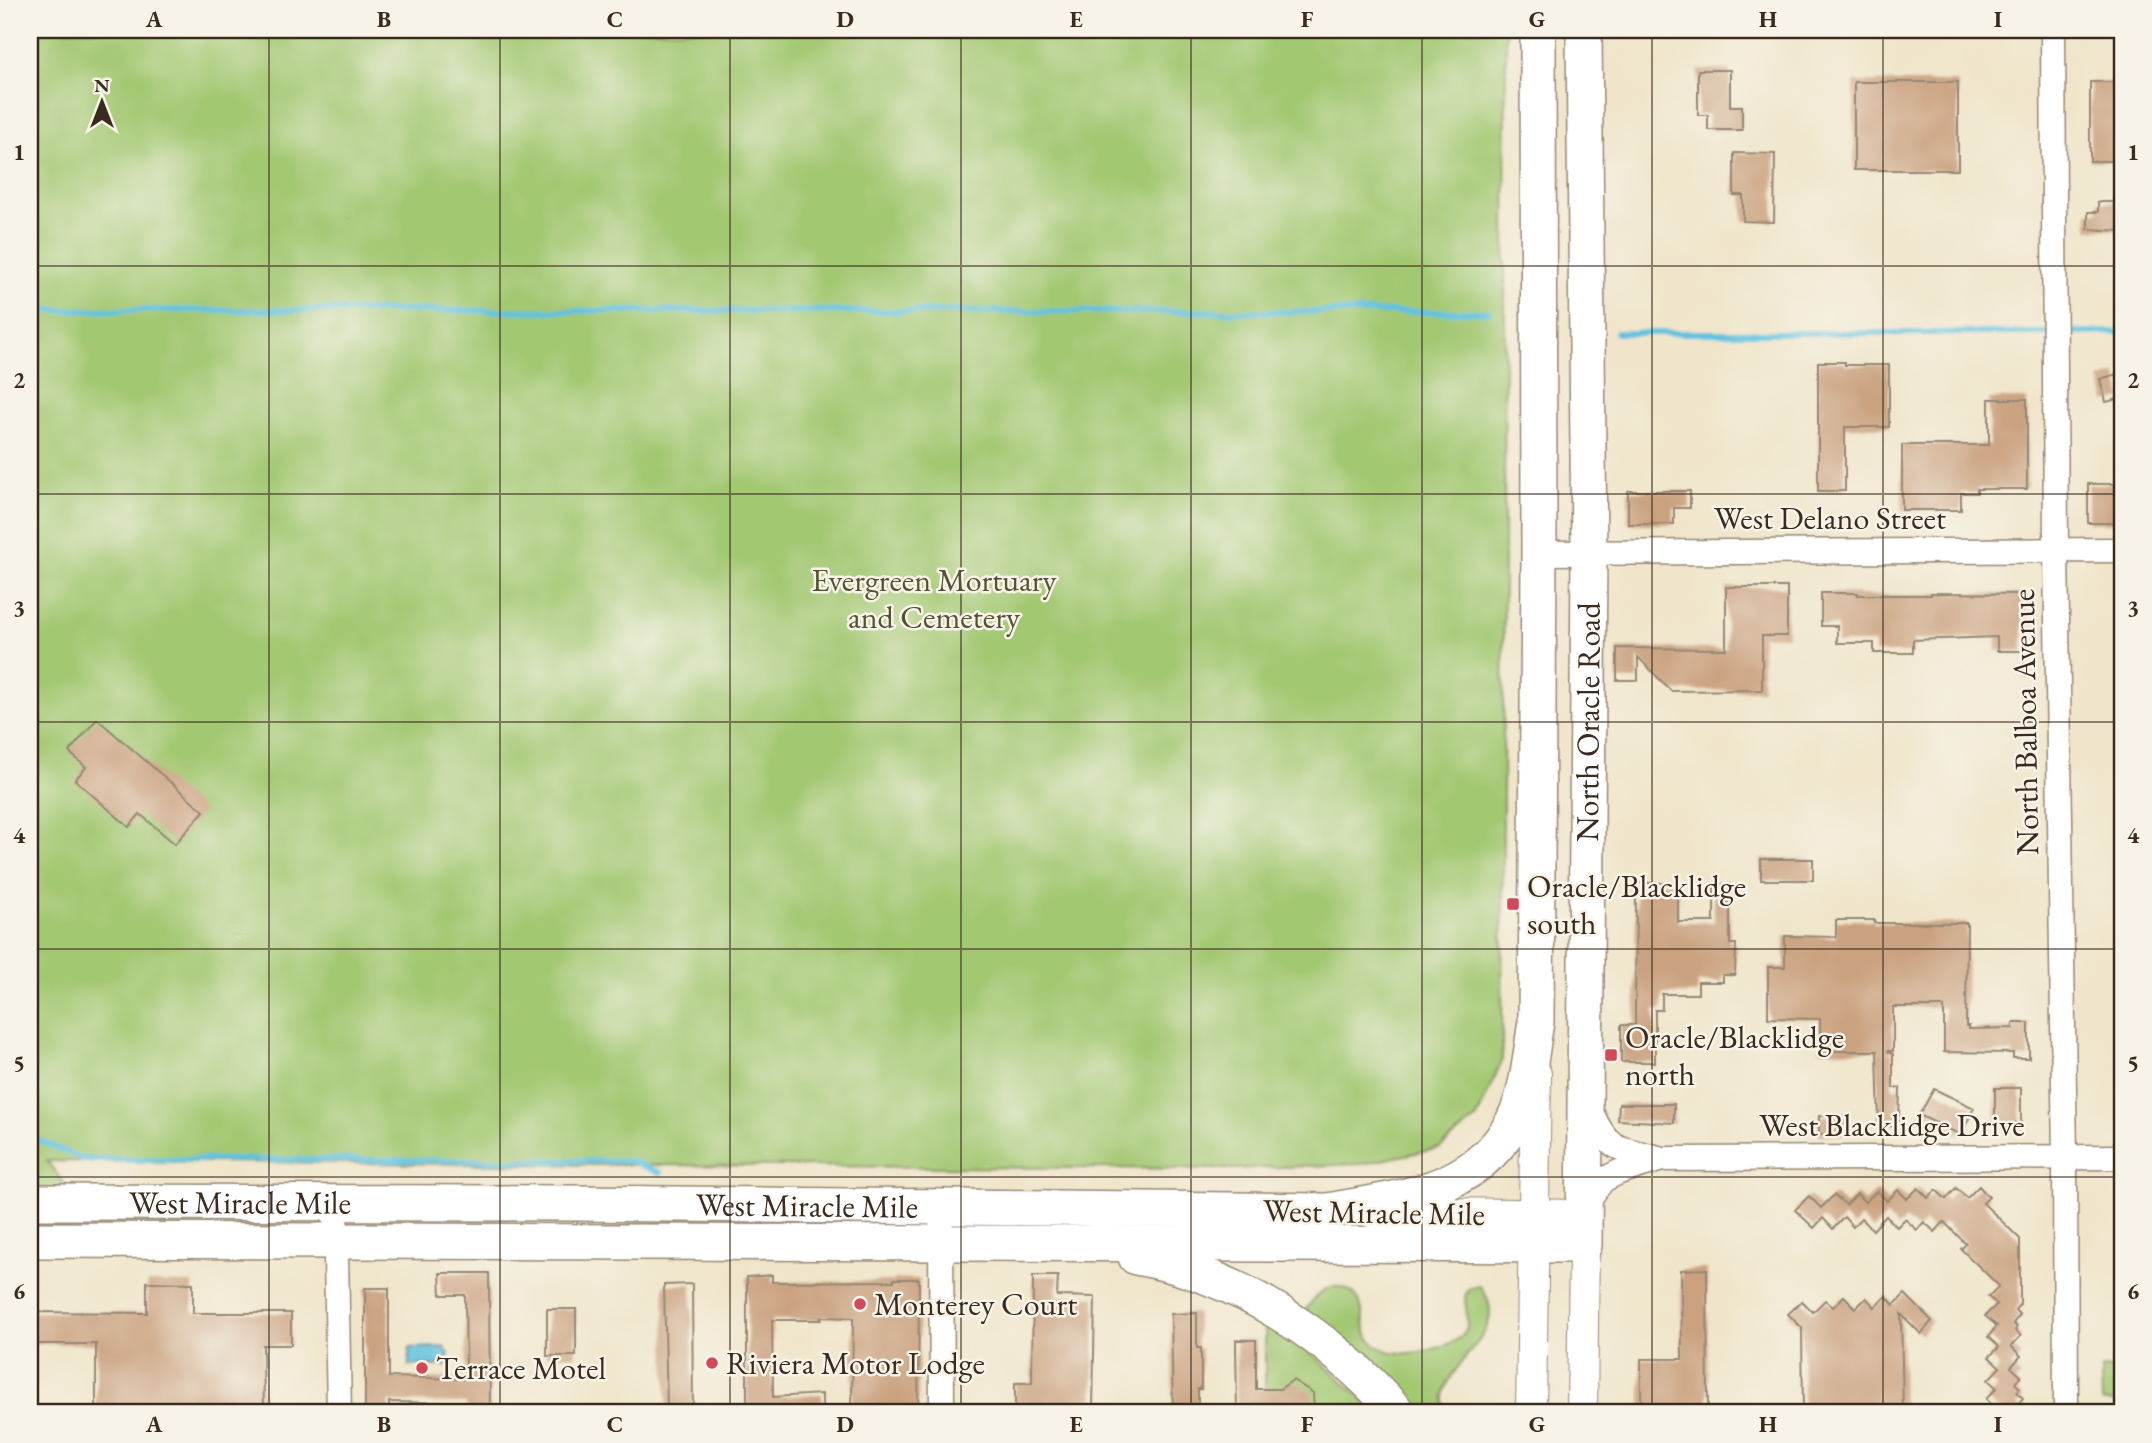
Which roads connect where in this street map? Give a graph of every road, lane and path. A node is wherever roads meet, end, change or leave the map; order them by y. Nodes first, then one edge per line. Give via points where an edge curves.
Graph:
1 (1538, 30) edge
2 (1584, 30) edge
3 (2053, 30) edge
4 (2056, 550) junction
5 (2122, 550) edge
6 (1539, 553) junction
7 (1589, 553) junction
8 (1536, 1021) junction
9 (1585, 1097) junction
10 (2122, 1157) edge
11 (2065, 1158) junction
12 (1662, 1159) junction
13 (30, 1202) edge
14 (335, 1203) junction
15 (941, 1206) junction
16 (1327, 1211) junction
17 (1584, 1221) junction
18 (1533, 1229) junction
19 (30, 1240) edge
20 (336, 1242) junction
21 (941, 1243) junction
22 (1053, 1243) junction
23 (339, 1413) edge
24 (943, 1413) edge
25 (1398, 1413) edge
26 (1531, 1413) edge
27 (1582, 1413) edge
28 (2066, 1413) edge

1 - 6 highway, North Oracle Road
2 - 7 highway, North Oracle Road
3 - 4 street, North Balboa Avenue
4 - 5 street, West Delano Street
4 - 7 street, West Delano Street
4 - 11 street, North Balboa Avenue
6 - 7 street, West Delano Street
6 - 8 highway, North Oracle Road
7 - 9 highway, North Oracle Road
8 - 16 highway via 1518,1110 1506,1134 1474,1169 1431,1190
8 - 18 main road, North Oracle Road
9 - 12 street via 1600,1132 1611,1144
9 - 17 highway, North Oracle Road
10 - 11 street, West Blacklidge Drive
11 - 12 street, West Blacklidge Drive
11 - 28 street, North Balboa Avenue
12 - 17 street via 1603,1180
13 - 14 highway, West Miracle Mile
14 - 15 highway, West Miracle Mile
14 - 20 street
15 - 16 highway, West Miracle Mile
15 - 21 street
16 - 18 main road, West Miracle Mile
17 - 18 highway, West Miracle Mile
17 - 27 main road, North Oracle Road
18 - 22 highway, West Miracle Mile
18 - 26 main road, North Oracle Road
19 - 20 highway, West Miracle Mile
20 - 21 highway, West Miracle Mile
20 - 23 street
21 - 22 highway, West Miracle Mile
21 - 24 street
22 - 25 highway via 1178,1268 1259,1301 1331,1349

